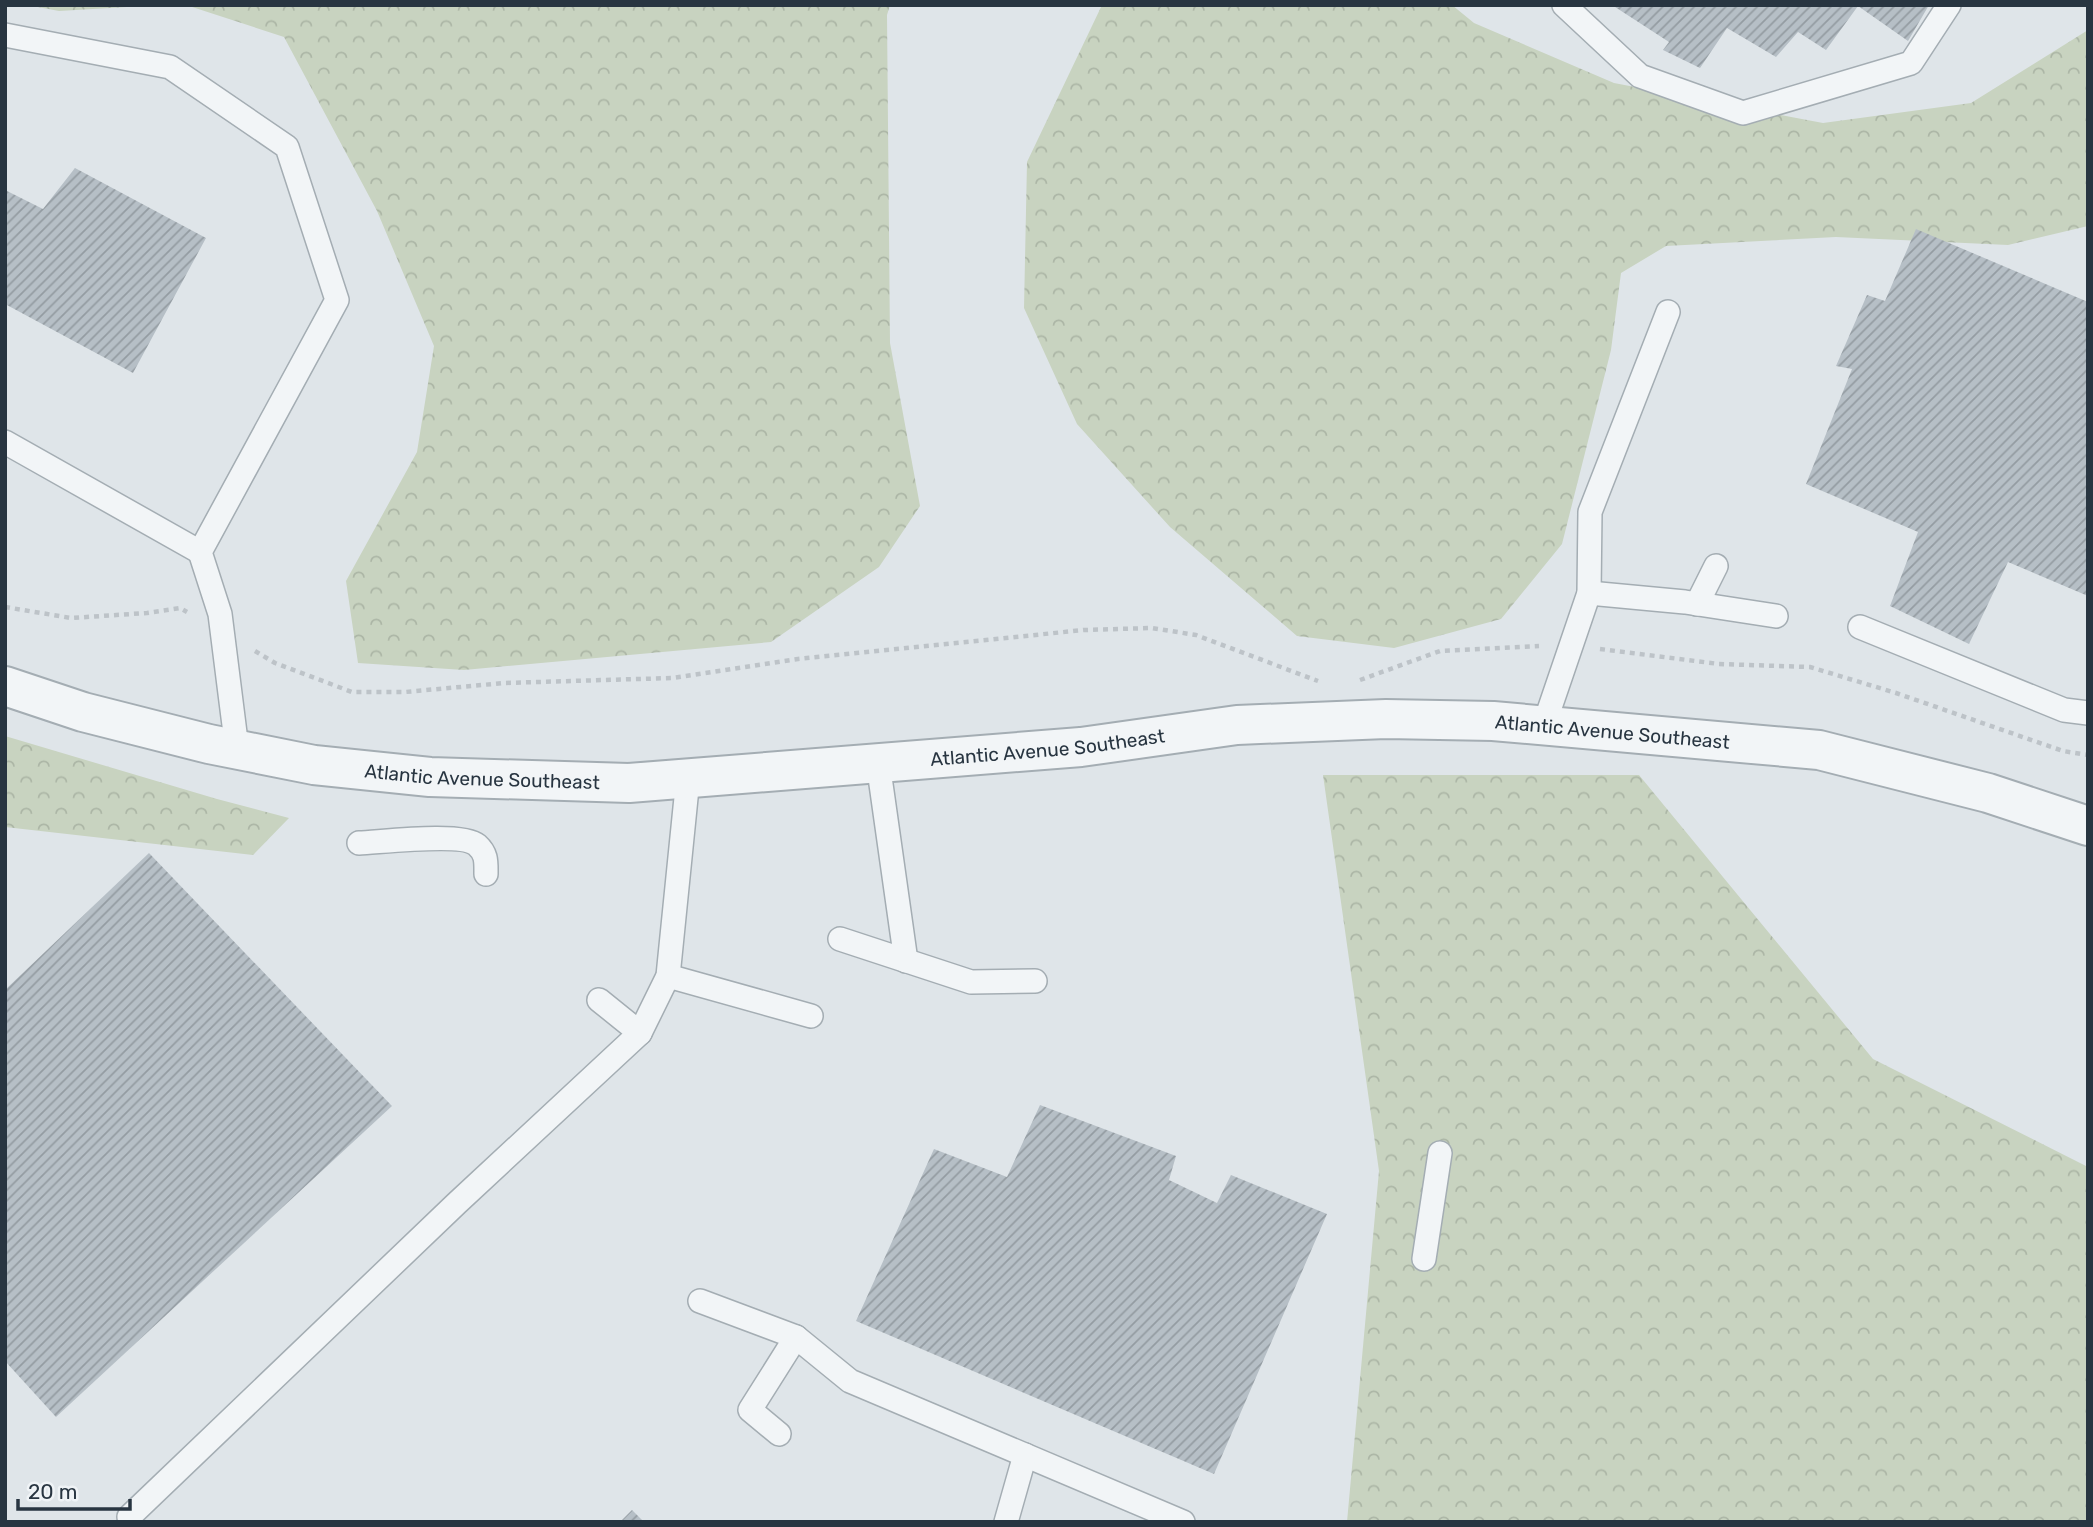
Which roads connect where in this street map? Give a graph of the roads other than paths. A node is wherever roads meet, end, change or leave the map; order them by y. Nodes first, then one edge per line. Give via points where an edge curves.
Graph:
1 (1564, 5) edge
2 (1950, 5) edge
3 (5, 34) edge
4 (1668, 312) dead end
5 (5, 442) edge
6 (200, 552) junction
7 (1716, 566) dead end
8 (1589, 593) junction
9 (1697, 604) junction
10 (1776, 616) dead end
11 (1860, 627) dead end
12 (5, 686) edge
13 (2088, 713) edge
14 (1544, 725) junction
15 (237, 749) junction
16 (878, 763) junction
17 (688, 778) junction
18 (2088, 825) edge
19 (359, 843) dead end
20 (486, 874) dead end
21 (840, 939) dead end
22 (906, 961) junction
23 (668, 976) junction
24 (1035, 981) dead end
25 (599, 1000) dead end
26 (811, 1016) dead end
27 (640, 1033) junction
28 (1440, 1153) dead end
29 (1424, 1259) dead end
30 (700, 1301) dead end
31 (796, 1337) junction
32 (779, 1434) dead end
33 (1025, 1455) junction
34 (129, 1517) dead end
35 (1006, 1522) edge
36 (1183, 1522) edge

1 - 2 lane via 1640,76 1743,113 1911,63
3 - 6 lane via 170,67 287,147 337,300
4 - 8 lane via 1590,512
5 - 6 lane
6 - 15 lane via 220,614
7 - 9 lane
8 - 9 lane
8 - 14 lane
9 - 10 lane
11 - 13 lane via 2064,710
12 - 15 street, Atlantic Avenue Southeast via 83,712
14 - 16 street, Atlantic Avenue Southeast via 1385,719 1237,725 1081,747
14 - 18 street, Atlantic Avenue Southeast via 1819,750 1989,793
15 - 17 street, Atlantic Avenue Southeast via 314,765 430,777 629,783
16 - 17 street, Atlantic Avenue Southeast
16 - 22 lane
17 - 23 lane
19 - 20 lane via 458,837 475,843 486,856
21 - 22 lane
22 - 24 lane via 971,982
23 - 26 lane
23 - 27 lane
25 - 27 lane
27 - 34 lane
28 - 29 lane
30 - 31 lane
31 - 32 lane via 750,1410
31 - 33 lane via 850,1381
33 - 35 lane
33 - 36 lane

